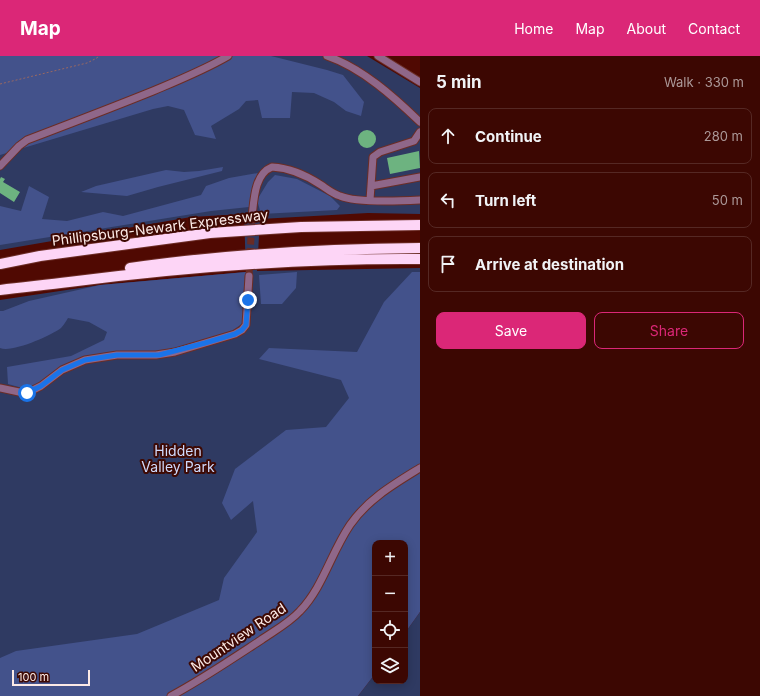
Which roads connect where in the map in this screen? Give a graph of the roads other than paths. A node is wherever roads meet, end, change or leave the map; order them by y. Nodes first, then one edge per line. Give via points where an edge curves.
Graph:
1 (228, 56) edge
2 (327, 56) edge
3 (378, 56) edge
4 (420, 82) edge
5 (420, 122) edge
6 (420, 132) edge
7 (417, 144) edge
8 (0, 166) edge
9 (420, 176) edge
10 (371, 186) junction
11 (370, 200) junction
12 (420, 200) edge
13 (252, 217) tunnel mouth
14 (420, 225) edge
15 (420, 248) edge
16 (420, 259) edge
17 (0, 264) edge
18 (249, 276) tunnel mouth
19 (28, 286) junction
20 (0, 290) edge
21 (0, 388) edge
22 (420, 468) edge
23 (171, 696) edge

1 - 8 street via 195,74 27,140
2 - 5 street via 371,80
3 - 4 street
6 - 7 street
7 - 10 street via 380,152 373,157
9 - 10 street
10 - 11 street
11 - 12 street
11 - 13 street via 341,197 302,174 272,167 263,173 259,180
14 - 17 highway, Phillipsburg-Newark Expressway via 313,226 210,233 47,254
15 - 19 highway via 286,252 211,258 91,273
16 - 19 highway via 229,265
18 - 21 street via 246,325 235,334 159,355 117,355 85,360 62,370 27,393
19 - 20 highway
22 - 23 street, Mountview Road via 362,510 350,525 318,587 300,612 248,649

